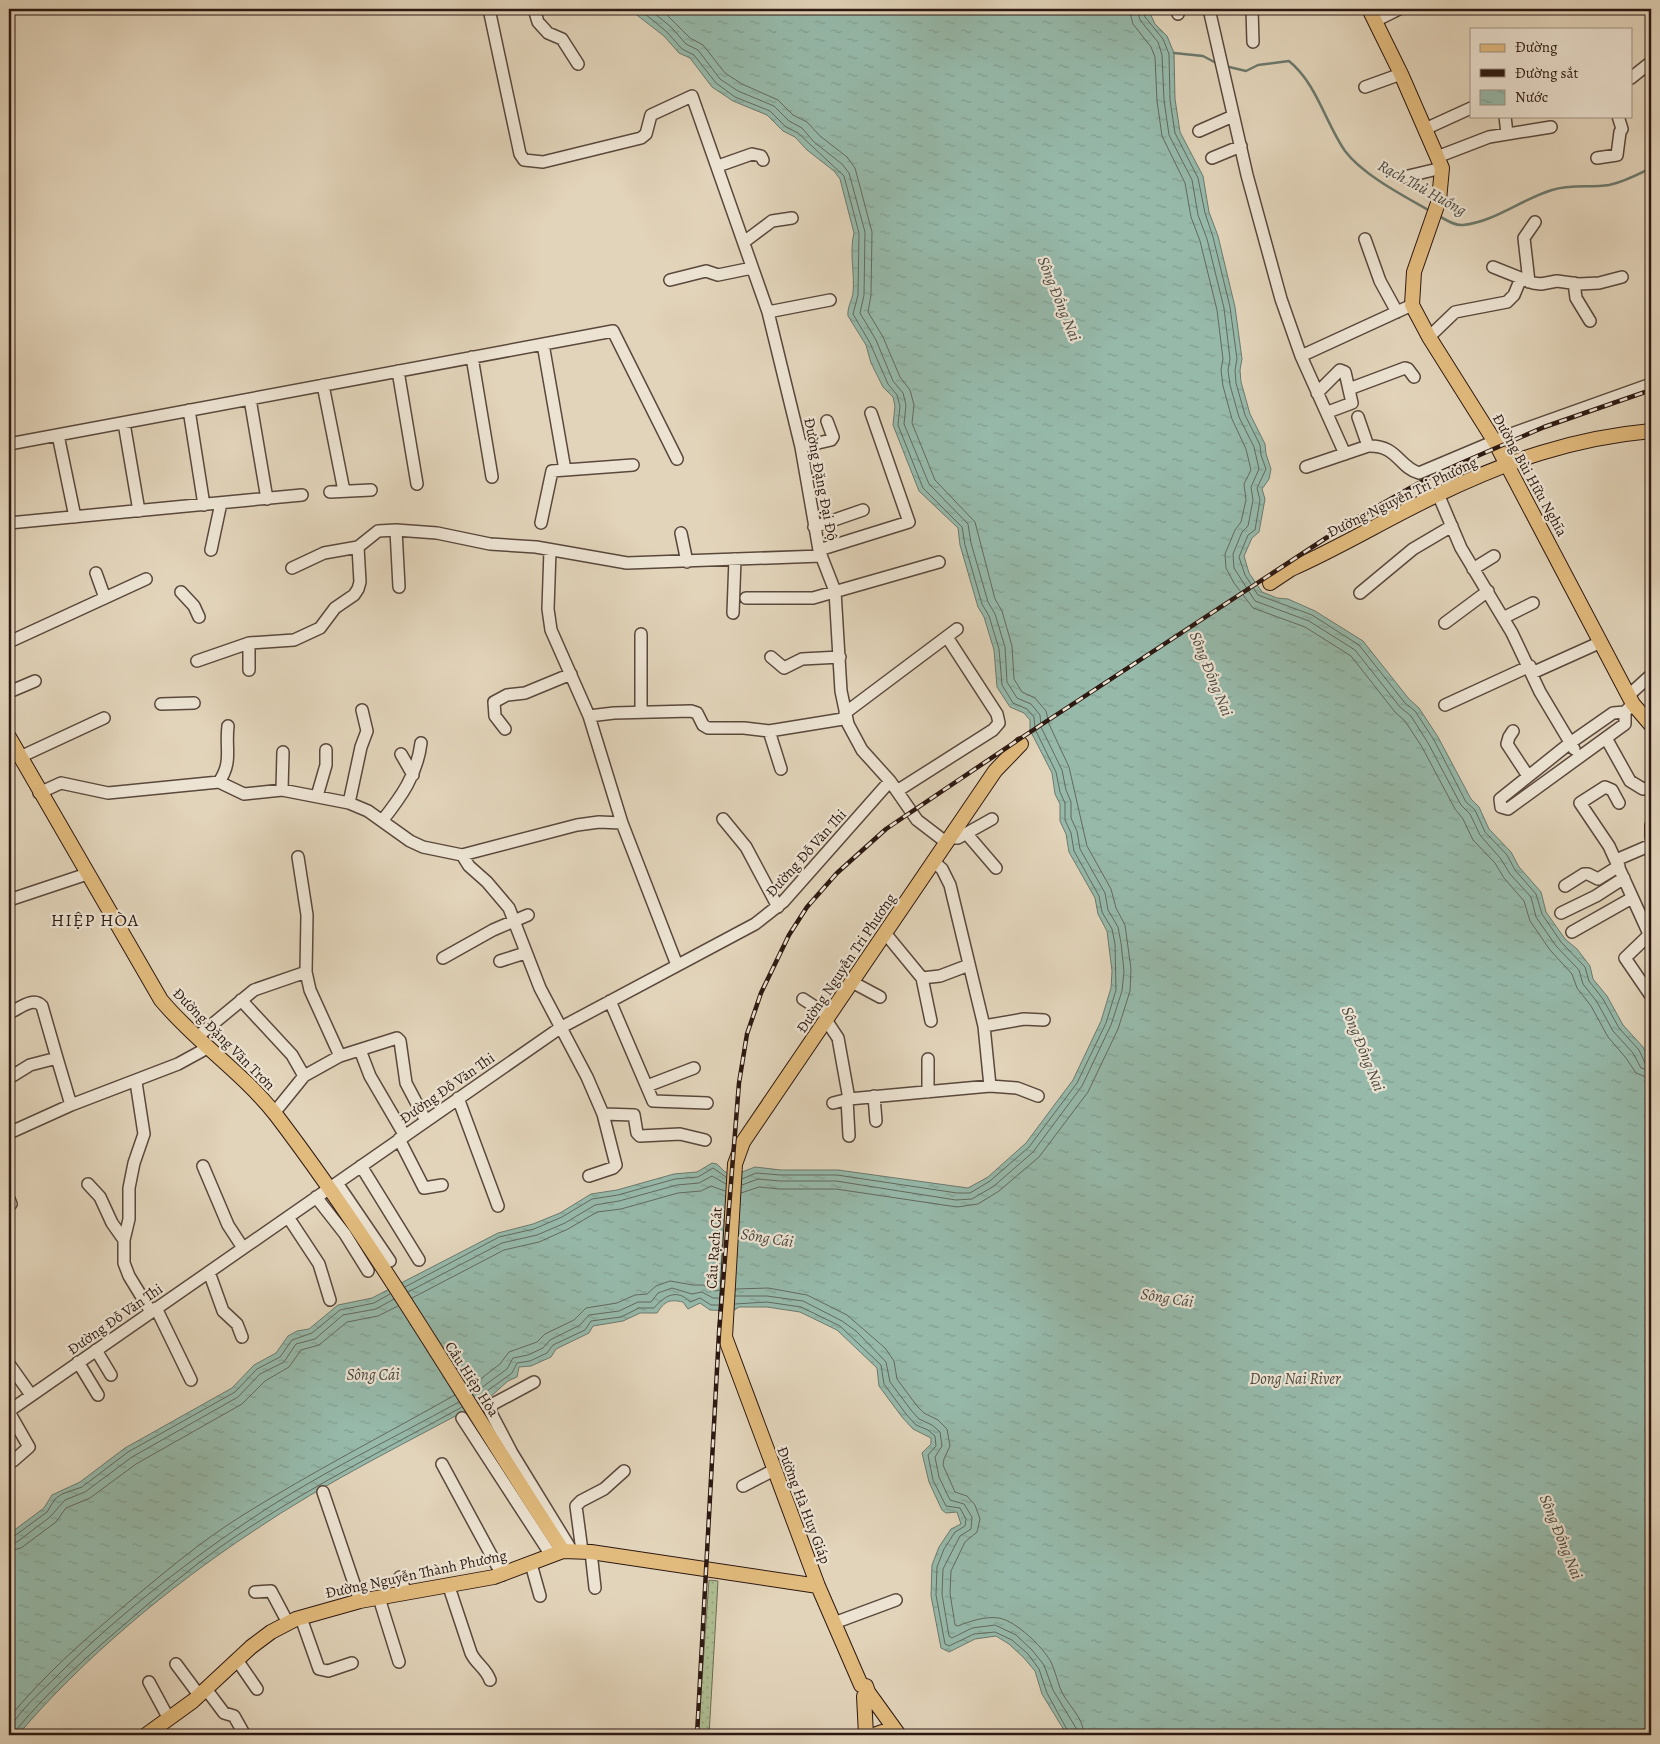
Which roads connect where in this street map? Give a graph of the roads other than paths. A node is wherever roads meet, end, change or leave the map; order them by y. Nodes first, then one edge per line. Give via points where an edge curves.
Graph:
1 (534, 9) edge
2 (1209, 9) edge
3 (1252, 9) edge
4 (1399, 9) edge
5 (491, 10) edge
6 (1372, 15) edge
7 (1253, 42) dead end
8 (1651, 62) edge
9 (578, 64) dead end
10 (1401, 74) junction
11 (1632, 77) edge
12 (1365, 87) dead end
13 (1470, 108) edge
14 (1233, 116) junction
15 (1505, 118) edge
16 (1619, 118) edge
17 (1550, 127) dead end
18 (1425, 129) junction
19 (1199, 131) dead end
20 (1508, 134) junction
21 (1241, 146) junction
22 (1212, 158) dead end
23 (1597, 158) dead end
24 (763, 160) dead end
25 (1439, 163) junction
26 (718, 166) junction
27 (1404, 177) dead end
28 (792, 218) dead end
29 (1535, 222) dead end
30 (1365, 239) dead end
31 (744, 242) junction
32 (752, 268) junction
33 (1493, 268) dead end
34 (1622, 277) dead end
35 (670, 280) dead end
36 (1525, 280) junction
37 (1574, 283) junction
38 (830, 300) dead end
39 (1412, 306) junction
40 (768, 312) junction
41 (1397, 312) junction
42 (1590, 321) dead end
43 (1429, 337) junction
44 (543, 344) junction
45 (1301, 356) junction
46 (472, 357) junction
47 (398, 371) junction
48 (1414, 377) dead end
49 (1651, 384) edge
50 (323, 385) junction
51 (1350, 389) junction
52 (1317, 393) junction
53 (250, 399) junction
54 (189, 410) junction
55 (1328, 412) junction
56 (871, 413) dead end
57 (1358, 417) dead end
58 (827, 421) dead end
59 (124, 423) junction
60 (1651, 431) edge
61 (58, 435) junction
62 (1495, 442) junction
63 (9, 444) edge
64 (1368, 446) junction
65 (801, 447) junction
66 (1345, 454) junction
67 (677, 459) dead end
68 (633, 465) dead end
69 (1507, 465) junction
70 (1306, 466) dead end
71 (565, 470) junction
72 (492, 477) dead end
73 (417, 484) dead end
74 (371, 490) dead end
75 (344, 491) junction
76 (330, 492) dead end
77 (1438, 494) junction
78 (302, 495) dead end
79 (267, 499) junction
80 (221, 503) junction
81 (204, 505) junction
82 (863, 510) dead end
83 (139, 511) junction
84 (75, 517) junction
85 (10, 520) edge
86 (541, 523) dead end
87 (1452, 526) junction
88 (814, 527) junction
89 (396, 530) junction
90 (682, 533) dead end
91 (358, 547) junction
92 (211, 550) dead end
93 (550, 550) junction
94 (820, 553) junction
95 (1494, 556) dead end
96 (735, 559) junction
97 (687, 562) junction
98 (938, 562) dead end
99 (292, 568) dead end
100 (1473, 569) junction
101 (96, 573) dead end
102 (146, 579) dead end
103 (1271, 585) dead end
104 (399, 587) dead end
105 (835, 591) junction
106 (1488, 591) junction
107 (181, 592) dead end
108 (1360, 593) dead end
109 (105, 598) junction
110 (746, 598) dead end
111 (1533, 603) dead end
112 (733, 613) dead end
113 (199, 617) dead end
114 (1503, 618) junction
115 (1444, 623) dead end
116 (957, 629) dead end
117 (641, 634) dead end
118 (947, 637) junction
119 (9, 642) edge
120 (1601, 642) junction
121 (249, 643) junction
122 (840, 657) junction
123 (771, 658) dead end
124 (197, 661) dead end
125 (1531, 669) junction
126 (249, 670) dead end
127 (571, 674) junction
128 (1651, 675) edge
129 (36, 681) dead end
130 (9, 692) edge
131 (194, 703) dead end
132 (161, 704) dead end
133 (1629, 704) junction
134 (1445, 705) dead end
135 (362, 710) dead end
136 (641, 712) junction
137 (589, 716) junction
138 (844, 716) junction
139 (104, 718) dead end
140 (1651, 725) edge
141 (228, 726) dead end
142 (504, 729) dead end
143 (769, 731) junction
144 (1513, 731) dead end
145 (9, 737) edge
146 (1606, 738) junction
147 (1570, 743) junction
148 (421, 744) dead end
149 (1022, 746) dead end
150 (326, 750) dead end
151 (283, 752) dead end
152 (401, 754) dead end
153 (20, 757) junction
154 (1579, 757) junction
155 (781, 769) dead end
156 (413, 775) junction
157 (1528, 776) junction
158 (890, 781) junction
159 (219, 782) junction
160 (1651, 787) edge
161 (282, 790) junction
162 (896, 791) junction
163 (39, 793) junction
164 (317, 796) junction
165 (349, 803) junction
166 (1619, 803) dead end
167 (723, 819) dead end
168 (992, 819) dead end
169 (382, 821) junction
170 (622, 823) junction
171 (1651, 825) edge
172 (966, 833) junction
173 (1651, 837) edge
174 (948, 841) junction
175 (1651, 845) edge
176 (462, 855) junction
177 (298, 857) dead end
178 (934, 862) junction
179 (1617, 863) junction
180 (996, 868) dead end
181 (87, 874) junction
182 (1624, 878) junction
183 (1565, 886) dead end
184 (1632, 898) junction
185 (9, 900) edge
186 (778, 907) junction
187 (1561, 913) dead end
188 (528, 915) dead end
189 (514, 920) junction
190 (1572, 932) dead end
191 (886, 933) junction
192 (1650, 933) edge
193 (525, 953) junction
194 (443, 958) dead end
195 (500, 961) dead end
196 (677, 965) junction
197 (969, 965) junction
198 (306, 972) junction
199 (922, 978) junction
200 (852, 982) junction
201 (1651, 996) edge
202 (880, 997) dead end
203 (241, 1000) junction
204 (803, 1000) dead end
205 (610, 1001) junction
206 (9, 1013) edge
207 (828, 1018) junction
208 (1044, 1020) dead end
209 (931, 1022) dead end
210 (984, 1026) junction
211 (560, 1028) junction
212 (197, 1036) junction
213 (209, 1047) junction
214 (360, 1050) junction
215 (340, 1056) junction
216 (57, 1058) junction
217 (928, 1059) dead end
218 (694, 1068) dead end
219 (304, 1076) junction
220 (9, 1078) edge
221 (136, 1082) junction
222 (647, 1086) junction
223 (990, 1086) junction
224 (928, 1092) junction
225 (874, 1096) junction
226 (1038, 1096) dead end
227 (458, 1098) junction
228 (848, 1099) junction
229 (707, 1103) dead end
230 (833, 1103) dead end
231 (71, 1105) junction
232 (274, 1114) junction
233 (603, 1114) junction
234 (426, 1121) junction
235 (876, 1121) dead end
236 (9, 1133) edge
237 (849, 1136) dead end
238 (402, 1137) junction
239 (705, 1140) dead end
240 (735, 1164) joint
241 (204, 1166) dead end
242 (361, 1166) junction
243 (589, 1176) dead end
244 (88, 1184) dead end
245 (333, 1185) junction
246 (442, 1185) dead end
247 (316, 1197) junction
248 (498, 1206) dead end
249 (288, 1217) junction
250 (354, 1224) joint
251 (124, 1240) junction
252 (243, 1248) junction
253 (419, 1260) dead end
254 (390, 1261) dead end
255 (368, 1271) dead end
256 (209, 1272) junction
257 (330, 1300) dead end
258 (154, 1310) junction
259 (724, 1333) joint
260 (242, 1337) dead end
261 (96, 1350) junction
262 (78, 1362) junction
263 (9, 1364) edge
264 (111, 1375) dead end
265 (191, 1380) dead end
266 (534, 1382) dead end
267 (31, 1395) junction
268 (98, 1395) dead end
269 (9, 1412) edge
270 (462, 1418) dead end
271 (13, 1462) dead end
272 (442, 1464) dead end
273 (774, 1470) junction
274 (624, 1471) dead end
275 (743, 1486) dead end
276 (324, 1492) dead end
277 (572, 1552) junction
278 (531, 1564) junction
279 (502, 1575) junction
280 (400, 1577) dead end
281 (818, 1586) junction
282 (448, 1587) junction
283 (595, 1588) dead end
284 (255, 1592) dead end
285 (406, 1593) junction
286 (540, 1596) dead end
287 (378, 1598) junction
288 (896, 1600) dead end
289 (360, 1601) junction
290 (294, 1620) junction
291 (834, 1623) junction
292 (237, 1660) junction
293 (399, 1662) dead end
294 (176, 1664) dead end
295 (352, 1664) dead end
296 (490, 1680) dead end
297 (149, 1682) dead end
298 (257, 1690) dead end
299 (864, 1691) junction
300 (202, 1692) junction
301 (169, 1718) junction
302 (243, 1732) dead end
303 (146, 1735) edge
304 (866, 1735) edge
305 (874, 1735) edge
306 (898, 1735) edge

1 - 9 street via 538,22 548,33 562,39
2 - 14 street
3 - 7 street
4 - 6 street
5 - 26 street, Đường Đặng Đại Độ via 520,154 524,160 543,162 641,138 646,134 651,116 692,96
6 - 10 main road
8 - 11 street
10 - 12 street
10 - 18 main road
13 - 18 street
14 - 19 street
14 - 21 street
15 - 20 street
16 - 23 street via 1622,128 1617,155
17 - 20 street
18 - 25 main road
20 - 25 street via 1489,137
21 - 22 street
21 - 45 street via 1270,259
24 - 26 street via 761,156 752,154
25 - 27 street
25 - 39 main road, Đường Bùi Hữu Nghĩa via 1439,200 1412,280
26 - 31 street, Đường Đặng Đại Độ
28 - 31 street via 772,221
29 - 36 street via 1524,238
30 - 41 street via 1380,281
31 - 32 street, Đường Đặng Đại Độ
32 - 35 street via 718,275 706,271
32 - 40 street, Đường Đặng Đại Độ
33 - 36 street
34 - 37 street via 1599,283
36 - 37 street via 1541,284 1557,281
36 - 43 street via 1507,302 1455,312
37 - 42 street via 1576,298
38 - 40 street
39 - 41 street
39 - 43 main road, Đường Bùi Hữu Nghĩa
40 - 65 street, Đường Đặng Đại Độ
41 - 45 street
43 - 62 main road, Đường Bùi Hữu Nghĩa
44 - 46 street
44 - 67 street via 613,331
44 - 71 street
45 - 52 street
46 - 47 street
46 - 72 street
47 - 50 street
47 - 73 street
48 - 51 street via 1405,368
49 - 62 street
50 - 53 street
50 - 75 street
51 - 52 street via 1345,372 1340,370
51 - 55 street via 1351,405
52 - 55 street
53 - 54 street
53 - 79 street
54 - 59 street
54 - 81 street
55 - 66 street
56 - 94 street via 910,522
57 - 64 street
58 - 65 street via 833,437 831,440
59 - 61 street
59 - 83 street
60 - 69 main road, Đường Nguyễn Tri Phương via 1580,441
61 - 63 street
61 - 84 street
62 - 64 street via 1419,473 1389,449
62 - 69 main road, Đường Bùi Hữu Nghĩa
64 - 66 street
65 - 88 street, Đường Đặng Đại Độ
66 - 70 street
68 - 71 street
69 - 77 main road, Đường Nguyễn Tri Phương
69 - 120 main road, Đường Bùi Hữu Nghĩa
71 - 86 street via 552,471
74 - 75 street
75 - 76 street
77 - 87 street
77 - 103 main road, Đường Nguyễn Tri Phương via 1313,559
78 - 79 street
79 - 80 street
80 - 81 street
80 - 92 street
81 - 83 street
82 - 88 street
83 - 84 street
84 - 85 street
87 - 100 street
87 - 108 street via 1413,549
88 - 94 street, Đường Đặng Đại Độ
89 - 91 street via 378,531
89 - 93 street
89 - 104 street
90 - 97 street
91 - 99 street via 324,553
91 - 121 street via 358,589 335,608 320,628 294,640
93 - 97 street via 628,563
93 - 127 street via 548,609 551,630
94 - 96 street
94 - 105 street, Đường Đặng Đại Độ
95 - 100 street
96 - 97 street
96 - 112 street
98 - 105 street
100 - 106 street
101 - 109 street
102 - 109 street
105 - 110 street via 813,598
105 - 122 street, Đường Đặng Đại Độ
106 - 114 street
106 - 115 street
107 - 113 street
109 - 119 street
111 - 114 street
114 - 125 street
116 - 118 street
117 - 136 street
118 - 138 street
118 - 162 street via 997,714 999,723 993,730
120 - 125 street
120 - 133 main road, Đường Bùi Hữu Nghĩa
121 - 124 street
121 - 126 street
122 - 123 street via 802,659 784,668
122 - 138 street, Đường Đặng Đại Độ
125 - 134 street
125 - 147 street via 1540,692
127 - 137 street
127 - 142 street via 525,693 498,698 494,702 495,716
128 - 133 street
129 - 130 street
131 - 132 street
133 - 140 main road, Đường Bùi Hữu Nghĩa
133 - 146 street via 1625,724
133 - 147 street
135 - 165 street via 367,731
136 - 137 street
136 - 143 street via 694,711 708,728
137 - 170 street
138 - 143 street
138 - 158 street, Đường Đặng Đại Độ via 857,742
139 - 153 street
141 - 159 street via 229,762
143 - 155 street
144 - 157 street via 1507,744
145 - 153 main road, Đường Đặng Văn Trơn
146 - 154 street
146 - 160 street via 1630,781 1639,788
147 - 154 street
147 - 157 street
148 - 156 street
149 - 174 main road, Đường Nguyễn Tri Phương via 1001,764
150 - 164 street via 326,765
151 - 161 street
152 - 156 street
153 - 163 main road, Đường Đặng Văn Trơn
154 - 157 street via 1508,809 1501,807 1500,799
156 - 169 street via 405,792
158 - 162 street, Đường Đặng Đại Độ
158 - 186 street, Đường Đỗ Văn Thi
159 - 161 street via 244,794
159 - 163 street via 108,793 61,783
161 - 164 street
162 - 174 street, Đường Đặng Đại Độ via 917,820
163 - 181 main road, Đường Đặng Văn Trơn
164 - 165 street
165 - 169 street
166 - 179 street via 1612,790 1605,787 1580,803
167 - 186 street via 746,847
168 - 172 street
169 - 176 street via 423,847
170 - 176 street via 577,825
170 - 196 street
171 - 173 street
172 - 174 street
172 - 180 street
174 - 178 main road, Đường Nguyễn Tri Phương
175 - 179 street
176 - 189 street via 498,895
177 - 198 street via 307,915
178 - 191 main road, Đường Nguyễn Tri Phương
178 - 197 street via 942,869 950,885
179 - 182 street
179 - 183 street via 1598,880 1584,874
181 - 185 street
181 - 212 main road, Đường Đặng Văn Trơn via 160,1000
182 - 184 street
182 - 187 street
184 - 190 street
184 - 192 street
186 - 196 street, Đường Đỗ Văn Thi via 755,924
188 - 189 street
189 - 193 street
189 - 194 street
191 - 199 street
191 - 200 main road, Đường Nguyễn Tri Phương
192 - 201 street via 1625,958
193 - 195 street
193 - 211 street
196 - 205 street, Đường Đỗ Văn Thi
197 - 199 street via 940,976
197 - 210 street
198 - 203 street via 264,986
198 - 215 street via 310,990
199 - 209 street
200 - 202 street
200 - 207 main road, Đường Nguyễn Tri Phương
203 - 212 street
203 - 219 street via 292,1054
204 - 207 street
205 - 211 street, Đường Đỗ Văn Thi
205 - 222 street
206 - 216 street via 33,1001 38,1002 42,1006
207 - 228 street via 838,1038
207 - 240 main road, Đường Nguyễn Tri Phương via 744,1142
208 - 210 street via 1024,1019
210 - 223 street
211 - 227 street, Đường Đỗ Văn Thi
211 - 233 street
212 - 213 main road, Đường Đặng Văn Trơn
213 - 221 street
213 - 232 main road, Đường Đặng Văn Trơn via 254,1089
214 - 215 street
214 - 234 street via 393,1038 400,1041 406,1083
214 - 238 street
215 - 219 street
216 - 220 street via 24,1068
216 - 231 street
217 - 224 street
218 - 222 street
219 - 232 street
221 - 231 street
221 - 251 street via 144,1134 129,1188 129,1219
222 - 229 street via 655,1102
223 - 224 street
223 - 226 street via 1017,1088
224 - 225 street
225 - 228 street
225 - 235 street
227 - 234 street, Đường Đỗ Văn Thi
227 - 248 street
228 - 230 street
228 - 237 street
231 - 236 street
232 - 245 main road, Đường Đặng Văn Trơn
233 - 239 street via 634,1115 640,1136 680,1134
233 - 243 street via 616,1165
234 - 238 street, Đường Đỗ Văn Thi
238 - 242 street, Đường Đỗ Văn Thi
238 - 246 street via 424,1188
240 - 259 main road, Cầu Rạch Cát
241 - 252 street via 228,1225
242 - 245 street, Đường Đỗ Văn Thi
242 - 253 street
244 - 251 street via 100,1197
245 - 247 street, Đường Đỗ Văn Thi
245 - 250 main road, Đường Đặng Văn Trơn
245 - 254 street
247 - 249 street, Đường Đỗ Văn Thi
247 - 255 street
249 - 252 street, Đường Đỗ Văn Thi
249 - 257 street via 319,1264
250 - 277 main road, Cầu Hiệp Hòa via 551,1533
251 - 258 street via 126,1270
252 - 256 street, Đường Đỗ Văn Thi
256 - 258 street, Đường Đỗ Văn Thi
256 - 260 street via 223,1312 237,1324
258 - 261 street, Đường Đỗ Văn Thi
258 - 265 street
259 - 273 main road, Đường Hà Huy Giáp
261 - 262 street, Đường Đỗ Văn Thi
261 - 264 street
262 - 267 street, Đường Đỗ Văn Thi
262 - 268 street
263 - 267 street
266 - 277 street via 493,1404 490,1411
267 - 269 street, Đường Đỗ Văn Thi
269 - 271 street via 30,1447
270 - 277 street
272 - 279 street
273 - 275 street
273 - 281 main road, Đường Hà Huy Giáp
274 - 277 street via 604,1489 576,1506
276 - 289 street
277 - 278 main road, Đường Nguyễn Thành Phương
277 - 281 main road
277 - 283 street
278 - 279 main road, Đường Nguyễn Thành Phương
278 - 286 street
279 - 282 main road, Đường Nguyễn Thành Phương
280 - 285 street
281 - 291 main road, Đường Hà Huy Giáp
282 - 285 main road, Đường Nguyễn Thành Phương
282 - 296 street via 471,1653
284 - 290 street via 271,1591
285 - 287 main road, Đường Nguyễn Thành Phương
287 - 289 main road, Đường Nguyễn Thành Phương
287 - 293 street
288 - 291 street
289 - 290 main road, Đường Nguyễn Thành Phương
290 - 292 main road, Đường Nguyễn Thành Phương via 258,1642
290 - 295 street via 319,1669 328,1671
291 - 299 main road, Đường Hà Huy Giáp
292 - 298 street
292 - 300 main road, Đường Nguyễn Thành Phương
294 - 300 street
297 - 301 street
299 - 304 main road, Đường Hà Huy Giáp
299 - 306 main road
300 - 301 main road, Đường Nguyễn Thành Phương
300 - 302 street via 224,1713 234,1716
301 - 303 main road, Đường Nguyễn Thành Phương
305 - 306 main road via 882,1732

